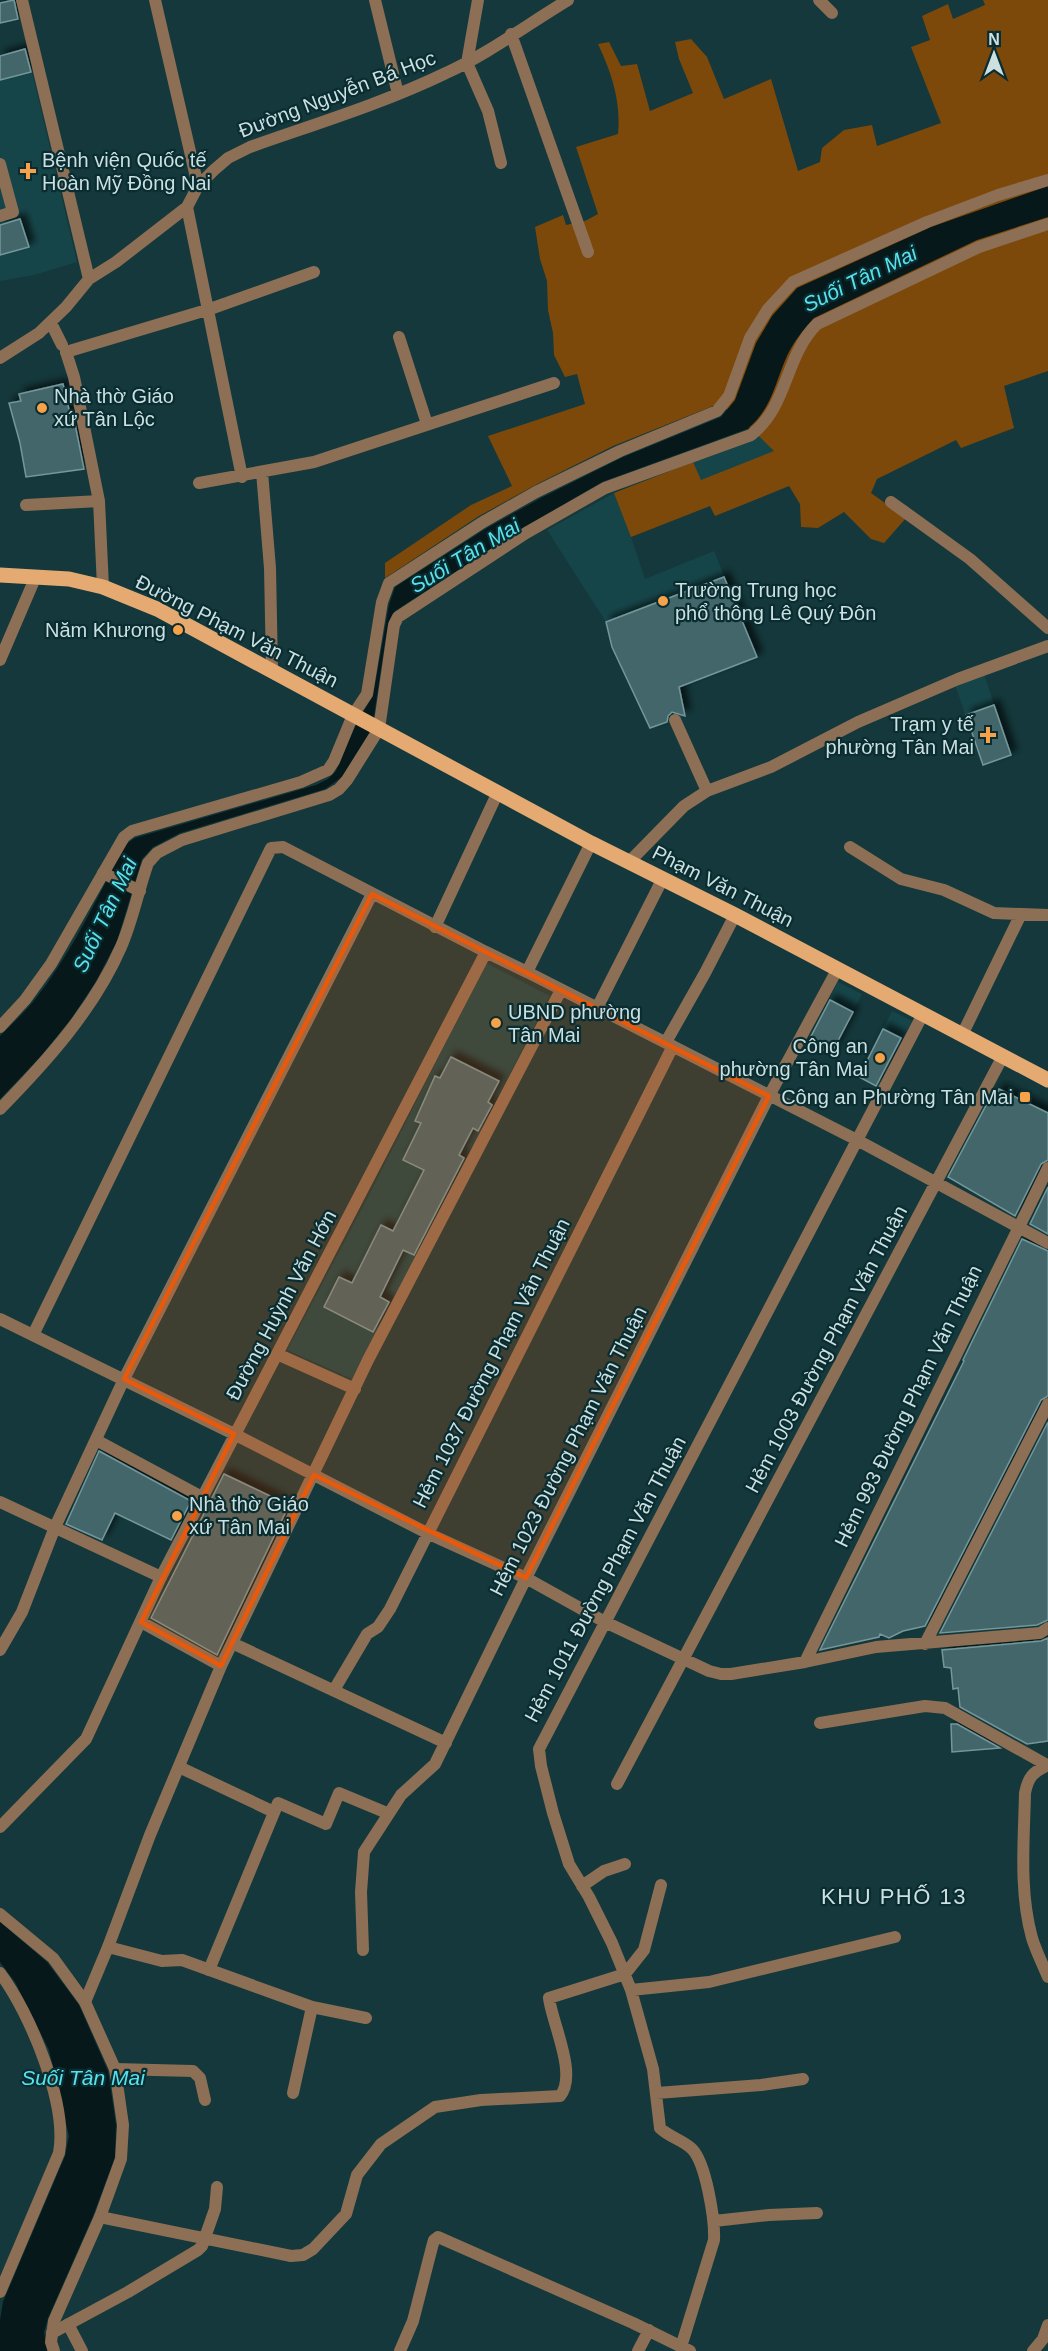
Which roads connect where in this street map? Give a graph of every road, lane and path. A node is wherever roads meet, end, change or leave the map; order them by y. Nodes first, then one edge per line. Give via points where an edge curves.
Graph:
1 (22, 0) edge
2 (155, 0) edge
3 (375, 0) edge
4 (477, 0) edge
5 (567, 0) edge
6 (819, 0) edge
7 (832, 13) dead end
8 (511, 34) junction
9 (467, 63) junction
10 (398, 94) junction
11 (501, 163) dead end
12 (0, 164) edge
13 (1048, 180) edge
14 (198, 186) junction
15 (188, 207) junction
16 (0, 216) edge
17 (1048, 224) edge
18 (588, 252) dead end
19 (314, 272) dead end
20 (89, 279) junction
21 (210, 309) junction
22 (51, 323) junction
23 (399, 338) dead end
24 (64, 348) junction
25 (0, 358) edge
26 (554, 383) dead end
27 (427, 424) junction
28 (262, 472) junction
29 (242, 477) junction
30 (199, 483) dead end
31 (99, 501) junction
32 (891, 502) dead end
33 (26, 505) dead end
34 (0, 575) edge
35 (36, 576) junction
36 (103, 587) junction
37 (1048, 628) edge
38 (1048, 646) edge
39 (0, 660) edge
40 (272, 669) junction
41 (353, 715) junction
42 (675, 720) dead end
43 (379, 729) junction
44 (707, 791) junction
45 (498, 792) junction
46 (591, 843) junction
47 (850, 847) dead end
48 (630, 861) junction
49 (103, 873) junction
50 (663, 878) junction
51 (140, 891) junction
52 (372, 894) junction
53 (1021, 914) junction
54 (735, 915) junction
55 (1048, 915) edge
56 (435, 927) junction
57 (486, 952) junction
58 (837, 970) junction
59 (527, 972) junction
60 (561, 990) junction
61 (597, 1008) junction
62 (923, 1014) junction
63 (0, 1027) edge
64 (962, 1035) junction
65 (670, 1044) junction
66 (1004, 1056) junction
67 (1048, 1080) edge
68 (769, 1096) junction
69 (0, 1109) edge
70 (856, 1140) junction
71 (1048, 1168) edge
72 (937, 1182) junction
73 (1017, 1228) junction
74 (1048, 1243) edge
75 (0, 1319) edge
76 (33, 1335) junction
77 (277, 1354) junction
78 (124, 1379) junction
79 (355, 1389) junction
80 (1048, 1404) edge
81 (234, 1434) junction
82 (96, 1440) junction
83 (314, 1475) junction
84 (202, 1497) junction
85 (0, 1502) edge
86 (55, 1527) junction
87 (427, 1533) junction
88 (161, 1577) junction
89 (526, 1578) junction
90 (141, 1622) junction
91 (605, 1622) junction
92 (1048, 1628) edge
93 (232, 1642) junction
94 (925, 1644) junction
95 (0, 1650) edge
96 (683, 1660) junction
97 (805, 1662) junction
98 (221, 1666) junction
99 (334, 1690) junction
100 (820, 1723) dead end
101 (446, 1743) junction
102 (1047, 1765) edge
103 (179, 1767) junction
104 (617, 1784) dead end
105 (274, 1812) junction
106 (387, 1813) junction
107 (0, 1827) edge
108 (625, 1863) dead end
109 (661, 1885) dead end
110 (582, 1886) junction
111 (0, 1914) edge
112 (895, 1937) dead end
113 (108, 1947) junction
114 (363, 1950) dead end
115 (209, 1970) junction
116 (0, 1973) edge
117 (625, 1974) junction
118 (1048, 1977) edge
119 (631, 1990) junction
120 (85, 2002) junction
121 (312, 2007) junction
122 (366, 2018) dead end
123 (115, 2069) junction
124 (803, 2079) dead end
125 (293, 2093) dead end
126 (657, 2093) junction
127 (205, 2100) dead end
128 (217, 2187) dead end
129 (817, 2213) dead end
130 (100, 2217) junction
131 (714, 2222) junction
132 (203, 2238) junction
133 (0, 2292) edge
134 (68, 2324) junction
135 (1048, 2325) edge
136 (648, 2330) junction
137 (52, 2333) junction
138 (686, 2349) edge
139 (54, 2351) edge
140 (82, 2351) edge
141 (400, 2351) edge
142 (638, 2351) edge
143 (1033, 2351) edge

1 - 20 street
2 - 14 street
3 - 10 street
4 - 9 street
5 - 8 street, Đường Nguyễn Bá Học
6 - 7 street
8 - 9 street, Đường Nguyễn Bá Học
8 - 18 street
9 - 10 street, Đường Nguyễn Bá Học
9 - 11 street via 488,111
10 - 14 street, Đường Nguyễn Bá Học via 250,147 228,158
12 - 16 street via 14,212
13 - 41 street via 927,222 793,282 768,309 750,338 729,396 717,411 620,450 537,492 389,583 382,602 367,694
14 - 15 street, Đường Nguyễn Bá Học
15 - 20 street, Đường Nguyễn Bá Học
15 - 21 street
17 - 43 street via 979,247 817,324 806,335 765,424 751,435 605,488 406,610 394,625
19 - 21 street
20 - 22 street, Đường Nguyễn Bá Học
21 - 24 street
21 - 29 street
22 - 24 street
22 - 25 street, Đường Nguyễn Bá Học
23 - 27 street
24 - 31 street via 74,377
26 - 27 street
27 - 28 street via 314,462
28 - 29 street
28 - 40 street via 270,568
29 - 30 street
31 - 33 street
31 - 36 street
32 - 37 street via 970,559
34 - 35 main road, Đường Phạm Văn Thuận
35 - 36 main road, Đường Phạm Văn Thuận
35 - 39 street
36 - 40 main road, Đường Phạm Văn Thuận via 157,609
38 - 44 street via 948,683 858,722 771,767
40 - 41 main road, Đường Phạm Văn Thuận
41 - 43 main road, Đường Phạm Văn Thuận
41 - 49 street via 328,770 132,831 119,842
42 - 44 street
43 - 45 main road, Phạm Văn Thuận
43 - 51 street via 339,789 170,845 148,863
44 - 48 street via 684,806
45 - 46 main road, Phạm Văn Thuận
45 - 56 street
46 - 48 main road, Phạm Văn Thuận
46 - 59 street
47 - 53 street via 901,879 944,890 994,913
48 - 50 main road, Phạm Văn Thuận
49 - 51 street
49 - 63 street via 51,964
50 - 54 main road, Phạm Văn Thuận
50 - 61 street
51 - 69 street via 121,948 100,988 63,1041
52 - 56 street
52 - 76 street via 283,847 271,848
52 - 78 street
53 - 55 street
53 - 64 street
54 - 58 main road, Phạm Văn Thuận
54 - 65 street, Hẻm 1037 Đường Phạm Văn Thuận
56 - 57 street
57 - 59 street
57 - 77 street, Đường Huỳnh Văn Hớn
58 - 62 main road, Phạm Văn Thuận
58 - 68 street, Hẻm 1023 Đường Phạm Văn Thuận
59 - 60 street
60 - 61 street
60 - 79 street
61 - 65 street
62 - 64 main road, Phạm Văn Thuận
62 - 70 street, Hẻm 1011 Đường Phạm Văn Thuận
64 - 66 main road, Phạm Văn Thuận
65 - 68 street
65 - 87 street, Hẻm 1037 Đường Phạm Văn Thuận
66 - 67 main road, Phạm Văn Thuận
66 - 72 street, Hẻm 1003 Đường Phạm Văn Thuận
68 - 70 street
68 - 89 street, Hẻm 1023 Đường Phạm Văn Thuận
70 - 72 street
70 - 91 street, Hẻm 1011 Đường Phạm Văn Thuận
71 - 73 street, Hẻm 993 Đường Phạm Văn Thuận
72 - 73 street
72 - 96 street, Hẻm 1003 Đường Phạm Văn Thuận
73 - 74 street
73 - 97 street, Hẻm 993 Đường Phạm Văn Thuận
75 - 76 street
76 - 78 street
77 - 79 street
77 - 81 street, Đường Huỳnh Văn Hớn
78 - 81 street
78 - 82 street
79 - 83 street
80 - 94 street
81 - 83 street
81 - 84 street, Đường Huỳnh Văn Hớn
82 - 84 street
82 - 86 street
83 - 87 street
83 - 93 street
84 - 88 street, Đường Huỳnh Văn Hớn
85 - 86 street
86 - 88 street
86 - 95 street via 22,1612
87 - 89 street
87 - 99 street, Hẻm 1037 Đường Phạm Văn Thuận via 390,1609 378,1627 367,1634
88 - 90 street, Đường Huỳnh Văn Hớn
89 - 91 street
89 - 101 street, Hẻm 1023 Đường Phạm Văn Thuận
90 - 98 street
90 - 107 street, Đường Huỳnh Văn Hớn via 86,1739
91 - 96 street
91 - 110 street, Hẻm 1011 Đường Phạm Văn Thuận via 539,1749 569,1864
92 - 94 street via 1040,1633
93 - 98 street
93 - 99 street
94 - 97 street via 876,1647
96 - 97 street via 721,1674
96 - 104 street, Hẻm 1003 Đường Phạm Văn Thuận
98 - 103 street
99 - 101 street
100 - 102 street via 926,1706 945,1708
101 - 106 street, Hẻm 1023 Đường Phạm Văn Thuận via 435,1764 400,1795
102 - 118 street via 1032,1773 1024,1793 1024,1872 1032,1939
103 - 105 street
103 - 113 street
105 - 106 street via 278,1803 326,1824 339,1793
105 - 115 street
106 - 114 street, Hẻm 1023 Đường Phạm Văn Thuận via 362,1858
108 - 110 street
109 - 117 street via 644,1950
110 - 117 street, Hẻm 1011 Đường Phạm Văn Thuận
111 - 120 street via 53,1958
112 - 119 street via 709,1982
113 - 115 street via 162,1961 182,1960
113 - 120 street
115 - 121 street
116 - 133 street via 43,2054 62,2138
117 - 119 street, Hẻm 1011 Đường Phạm Văn Thuận
117 - 132 street via 549,1998 566,2067 564,2092 560,2096 481,2100 435,2108 381,2144 357,2175 346,2214 303,2255
119 - 126 street, Hẻm 1011 Đường Phạm Văn Thuận
120 - 123 street
121 - 122 street
121 - 125 street
123 - 127 street via 193,2071 200,2078
123 - 130 street via 123,2146
124 - 126 street
126 - 131 street, Hẻm 1011 Đường Phạm Văn Thuận via 660,2128 693,2149 698,2157
128 - 132 street
129 - 131 street
130 - 132 street
130 - 137 street
131 - 138 street, Hẻm 1011 Đường Phạm Văn Thuận via 714,2240
132 - 134 street via 198,2250
134 - 137 street
134 - 140 street
135 - 143 street
136 - 138 street
136 - 141 street via 438,2237 409,2334
136 - 142 street
137 - 139 street

